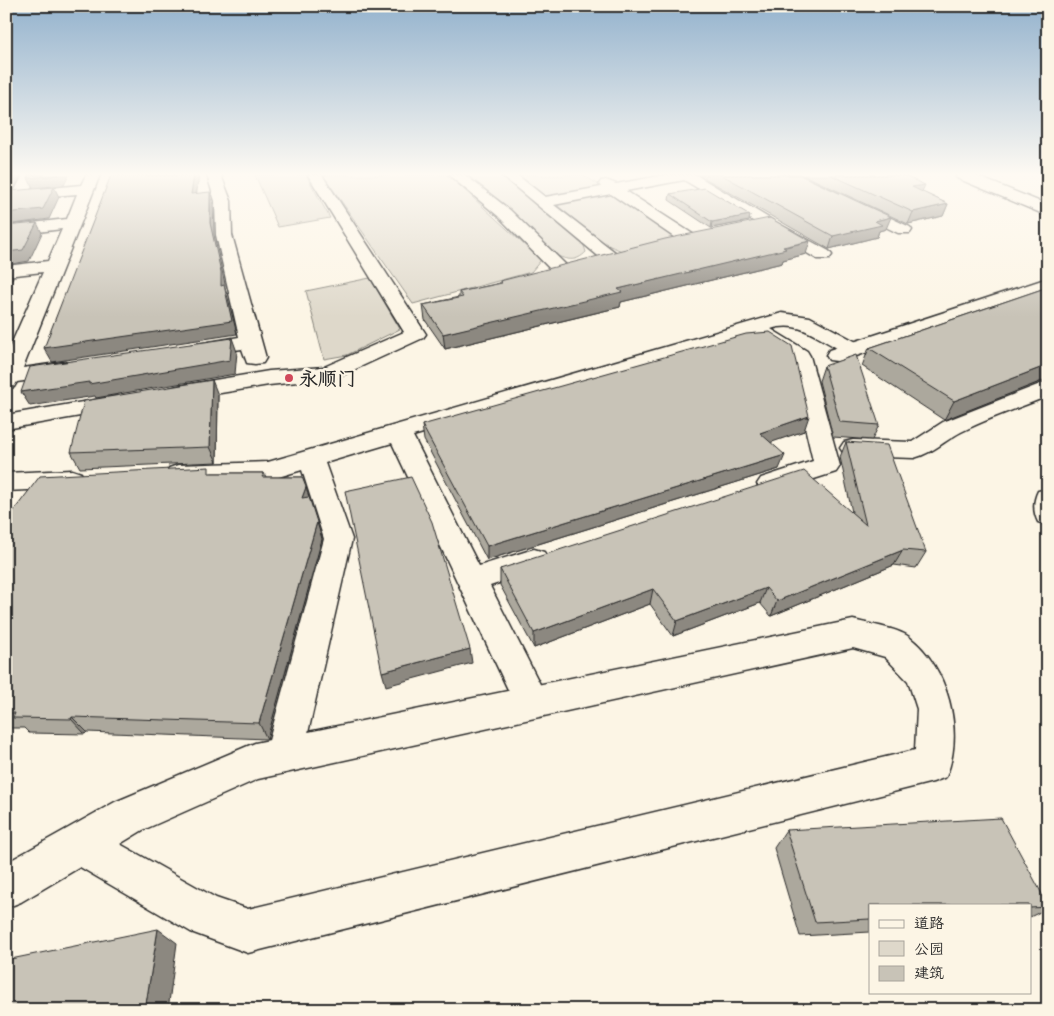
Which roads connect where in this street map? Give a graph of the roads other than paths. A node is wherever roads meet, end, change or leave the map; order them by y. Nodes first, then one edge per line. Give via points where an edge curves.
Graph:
1 (224, 222) edge
2 (348, 222) edge
3 (516, 222) edge
4 (569, 222) edge
5 (663, 222) edge
6 (766, 222) edge
7 (888, 222) edge
8 (73, 223) joint
9 (769, 224) junction
10 (742, 229) edge
11 (904, 230) dead end
12 (6, 231) edge
13 (708, 236) edge
14 (690, 240) junction
15 (663, 245) edge
16 (627, 253) edge
17 (823, 255) dead end
18 (610, 256) junction
19 (573, 265) junction
20 (56, 266) junction
21 (6, 271) edge
22 (542, 274) edge
23 (1048, 283) edge
24 (754, 327) junction
25 (251, 341) junction
26 (173, 352) edge
27 (86, 366) edge
28 (7, 379) edge
29 (261, 379) junction
30 (1048, 388) edge
31 (6, 422) edge
32 (399, 432) junction
33 (822, 446) junction
34 (311, 458) junction
35 (152, 476) edge
36 (94, 478) edge
37 (6, 482) edge
38 (743, 493) edge
39 (1048, 498) edge
40 (1048, 515) edge
41 (556, 553) edge
42 (471, 580) junction
43 (531, 702) junction
44 (284, 755) junction
45 (80, 844) junction
46 (6, 887) edge

1 - 25 main road via 224,236
2 - 29 main road via 413,312 416,334 328,373
3 - 19 main road
4 - 18 main road
5 - 14 main road
6 - 9 main road
7 - 11 main road
8 - 12 main road
8 - 20 main road
9 - 10 main road
9 - 17 main road
13 - 14 main road
14 - 15 main road
16 - 18 main road
18 - 19 main road
19 - 22 main road
20 - 21 main road
20 - 28 main road
23 - 24 main road via 846,352 804,321 782,319
24 - 32 main road
24 - 33 main road via 799,356
25 - 26 main road
25 - 29 main road
27 - 28 main road
29 - 31 main road
30 - 33 main road via 952,427 914,450
32 - 34 main road
32 - 42 main road
33 - 38 main road via 827,466
34 - 35 main road via 268,470
34 - 44 main road via 338,539
36 - 37 main road
39 - 40 main road
41 - 42 main road
42 - 43 main road
43 - 44 main road
43 - 45 main road via 853,634 896,646 922,673 936,709 933,764 248,931 206,917
44 - 45 main road via 255,760 129,816
45 - 46 main road

